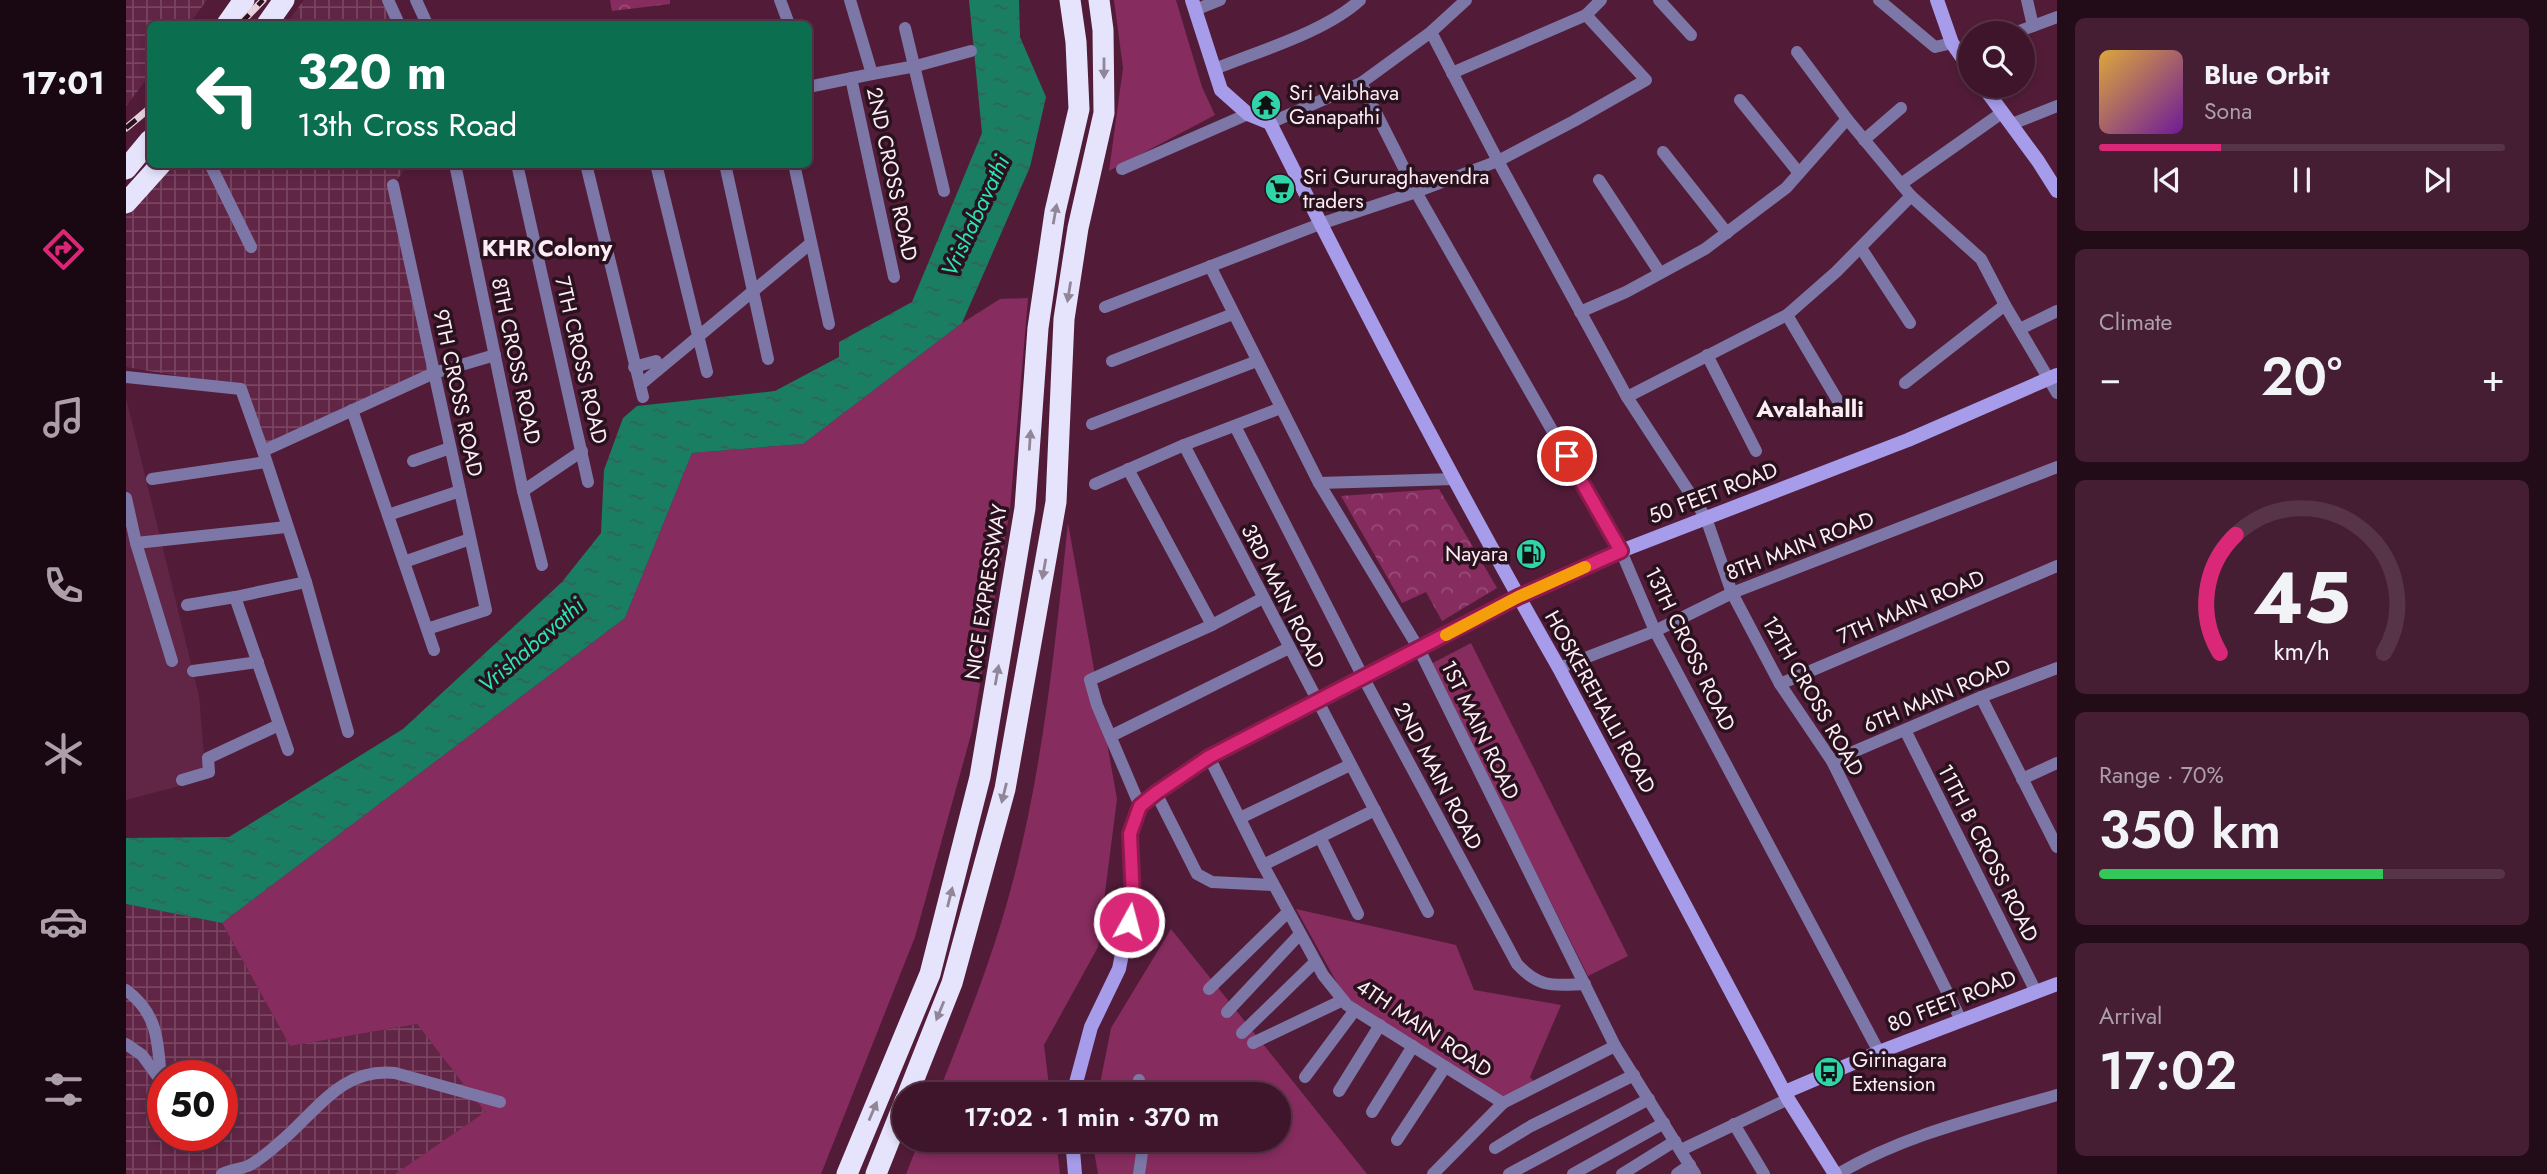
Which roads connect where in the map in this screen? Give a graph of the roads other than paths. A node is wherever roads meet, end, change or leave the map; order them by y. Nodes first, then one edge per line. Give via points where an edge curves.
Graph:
1 (244, 0) edge
2 (284, 0) edge
3 (388, 0) edge
4 (416, 0) edge
5 (780, 0) edge
6 (850, 0) edge
7 (1070, 0) edge
8 (1099, 0) edge
9 (1220, 0) edge
10 (1360, 0) edge
11 (1466, 0) edge
12 (1601, 0) edge
13 (1659, 0) edge
14 (1879, 0) edge
15 (1937, 0) edge
16 (2027, 0) edge
17 (1194, 5) edge
18 (1586, 15) junction
19 (2057, 17) edge
20 (230, 21) edge
21 (269, 21) edge
22 (398, 21) edge
23 (426, 21) edge
24 (788, 21) edge
25 (2032, 21) edge
26 (2035, 25) edge
27 (905, 28) dead end
28 (1431, 32) junction
29 (1691, 35) dead end
30 (1958, 45) edge
31 (1958, 49) edge
32 (971, 51) dead end
33 (1797, 52) dead end
34 (916, 66) junction
35 (1214, 69) junction
36 (1452, 73) junction
37 (873, 74) junction
38 (851, 78) junction
39 (1361, 82) junction
40 (812, 87) edge
41 (1992, 98) edge
42 (1740, 100) dead end
43 (2057, 106) edge
44 (1901, 108) dead end
45 (1248, 114) junction
46 (2007, 118) junction
47 (1847, 119) junction
48 (1270, 123) junction
49 (1864, 140) junction
50 (147, 144) edge
51 (1663, 152) dead end
52 (1498, 161) junction
53 (158, 168) edge
54 (212, 168) edge
55 (456, 168) edge
56 (518, 168) edge
57 (587, 168) edge
58 (657, 168) edge
59 (726, 168) edge
60 (795, 168) edge
61 (126, 169) edge
62 (1122, 169) dead end
63 (1799, 173) junction
64 (1599, 180) dead end
65 (1900, 184) junction
66 (393, 185) dead end
67 (944, 191) dead end
68 (2057, 191) edge
69 (1416, 192) junction
70 (1911, 196) junction
71 (126, 204) edge
72 (1320, 224) junction
73 (1727, 233) junction
74 (811, 243) junction
75 (251, 247) dead end
76 (1861, 248) junction
77 (1210, 266) junction
78 (1660, 273) junction
79 (894, 277) dead end
80 (753, 291) junction
81 (2005, 305) junction
82 (1105, 307) dead end
83 (2057, 311) edge
84 (1580, 312) junction
85 (1233, 314) junction
86 (1787, 315) junction
87 (1910, 323) dead end
88 (829, 324) dead end
89 (2020, 329) junction
90 (698, 337) junction
91 (495, 355) junction
92 (1707, 355) junction
93 (768, 359) dead end
94 (656, 361) dead end
95 (1112, 361) dead end
96 (1257, 361) junction
97 (635, 367) junction
98 (707, 372) dead end
99 (434, 373) junction
100 (2053, 376) edge
101 (126, 377) edge
102 (1905, 383) dead end
103 (2057, 393) edge
104 (1627, 397) junction
105 (1838, 401) dead end
106 (1280, 408) junction
107 (352, 410) junction
108 (1092, 424) dead end
109 (1235, 426) junction
110 (1184, 445) junction
111 (450, 448) junction
112 (582, 451) junction
113 (1756, 451) dead end
114 (264, 456) junction
115 (414, 461) dead end
116 (2057, 467) edge
117 (1128, 470) junction
118 (152, 479) dead end
119 (1455, 479) junction
120 (588, 482) dead end
121 (1319, 483) junction
122 (1095, 484) dead end
123 (460, 491) junction
124 (523, 491) junction
125 (126, 498) edge
126 (388, 515) junction
127 (1706, 518) junction
128 (286, 527) junction
129 (470, 539) junction
130 (136, 543) junction
131 (1621, 551) junction
132 (404, 562) junction
133 (542, 565) dead end
134 (2057, 566) edge
135 (306, 582) junction
136 (1732, 593) junction
137 (235, 597) junction
138 (1518, 597) junction
139 (1263, 598) junction
140 (187, 606) dead end
141 (1212, 625) junction
142 (426, 629) junction
143 (1655, 631) junction
144 (1289, 648) junction
145 (1419, 649) junction
146 (434, 650) dead end
147 (172, 662) dead end
148 (258, 662) junction
149 (1559, 667) junction
150 (2057, 668) edge
151 (193, 671) dead end
152 (1363, 677) junction
153 (1780, 684) junction
154 (1981, 697) junction
155 (1317, 702) junction
156 (279, 726) junction
157 (1905, 730) junction
158 (348, 732) dead end
159 (1111, 736) junction
160 (288, 750) dead end
161 (1209, 757) junction
162 (1832, 761) junction
163 (2057, 763) edge
164 (1350, 765) junction
165 (2022, 779) junction
166 (182, 780) dead end
167 (1156, 793) junction
168 (1140, 806) junction
169 (1375, 810) junction
170 (1240, 818) junction
171 (1320, 836) junction
172 (2057, 847) edge
173 (1262, 865) junction
174 (1273, 885) junction
175 (1288, 912) junction
176 (1428, 912) dead end
177 (1358, 914) dead end
178 (1300, 934) junction
179 (1315, 962) junction
180 (1585, 984) junction
181 (2057, 984) edge
182 (1209, 989) dead end
183 (126, 990) edge
184 (2036, 992) junction
185 (1343, 1000) junction
186 (1355, 1010) junction
187 (1227, 1012) dead end
188 (1961, 1020) junction
189 (1380, 1025) junction
190 (1242, 1033) dead end
191 (1253, 1043) dead end
192 (126, 1044) edge
193 (1413, 1046) junction
194 (1615, 1046) junction
195 (1879, 1052) junction
196 (1445, 1067) junction
197 (1634, 1075) junction
198 (1305, 1077) dead end
199 (913, 1082) edge
200 (1076, 1082) edge
201 (1339, 1091) dead end
202 (1787, 1096) junction
203 (2057, 1096) edge
204 (1649, 1099) junction
205 (500, 1102) dead end
206 (1503, 1103) junction
207 (1372, 1112) dead end
208 (1664, 1123) junction
209 (1734, 1125) junction
210 (892, 1134) edge
211 (1396, 1140) dead end
212 (1678, 1146) junction
213 (1495, 1148) dead end
214 (1073, 1152) edge
215 (1142, 1152) edge
216 (1693, 1169) edge
217 (242, 1171) edge
218 (222, 1174) edge
219 (847, 1174) edge
220 (876, 1174) edge
221 (1074, 1174) edge
222 (1139, 1174) edge
223 (1433, 1174) edge
224 (1510, 1174) edge
225 (1573, 1174) edge
226 (1622, 1174) edge
227 (1677, 1174) edge
228 (1764, 1174) edge
229 (1837, 1174) edge

1 - 20 highway
2 - 21 highway
3 - 22 street
4 - 23 street
5 - 24 street
6 - 37 street
219 -> 7 highway, NICE EXPRESSWAY via 930,974 980,778 1025,509 1038,328 1055,212 1079,109
8 -> 199 highway via 1104,113 1078,228 1065,319 1056,502 1005,789 952,983
9 - 17 street
10 - 35 street via 1315,28
11 - 28 street
12 - 18 street
13 - 29 street
14 - 31 street via 1936,47
15 - 30 street
16 - 25 street
17 - 35 street
18 - 36 street
18 - 52 street via 1646,80
19 - 26 street
27 - 34 street
28 - 36 street, 12TH CROSS ROAD
28 - 39 street
32 - 34 street
33 - 47 street
34 - 37 street
34 - 67 street
35 - 45 street via 1221,90
36 - 52 street, 12TH CROSS ROAD
37 - 38 street
38 - 40 street
38 - 79 street, 2ND CROSS ROAD
39 - 48 street
39 - 69 street, 13TH CROSS ROAD
41 - 46 street
42 - 63 street
43 - 46 street
44 - 49 street
45 - 48 street
45 - 62 street
46 - 65 street
46 - 68 street
47 - 49 street
47 - 63 street
48 - 72 street, HOSKEREHALLI ROAD
49 - 65 street
50 - 61 highway
51 - 73 street
52 - 69 street
52 - 84 street, 12TH CROSS ROAD
53 - 71 highway
54 - 75 street
55 - 91 street, 8TH CROSS ROAD
56 - 112 street, 7TH CROSS ROAD
57 - 97 street
58 - 90 street
59 - 80 street
60 - 74 street
63 - 73 street
64 - 78 street
65 - 70 street
66 - 99 street, 9TH CROSS ROAD
69 - 72 street
69 - 131 street, 13TH CROSS ROAD
70 - 76 street
70 - 81 street via 1981,259
72 - 77 street
72 - 119 street, HOSKEREHALLI ROAD
73 - 78 street
74 - 80 street
74 - 88 street
76 - 86 street
76 - 87 street
77 - 82 street
77 - 85 street, 1ST MAIN ROAD
78 - 84 street
80 - 90 street
80 - 93 street
81 - 89 street
81 - 102 street
83 - 89 street
84 - 104 street, 12TH CROSS ROAD
85 - 95 street
85 - 96 street, 1ST MAIN ROAD
86 - 92 street
86 - 105 street
89 - 100 street
90 - 97 street via 641,391
90 - 98 street
91 - 99 street
91 - 124 street, 8TH CROSS ROAD
92 - 104 street
92 - 113 street
94 - 97 street
96 - 106 street, 1ST MAIN ROAD
96 - 108 street
99 - 107 street
99 - 111 street, 9TH CROSS ROAD
100 - 103 street
100 - 127 street, 50 FEET ROAD via 1908,440
101 - 114 street via 241,389
104 - 127 street, 12TH CROSS ROAD
106 - 109 street
106 - 121 street, 1ST MAIN ROAD
107 - 114 street
107 - 126 street
109 - 110 street
109 - 152 street, 2ND MAIN ROAD
110 - 117 street
110 - 139 street, 3RD MAIN ROAD
111 - 115 street
111 - 123 street, 9TH CROSS ROAD
112 - 120 street, 7TH CROSS ROAD
112 - 124 street
114 - 118 street
114 - 128 street
116 - 136 street, 8TH MAIN ROAD
117 - 122 street
117 - 141 street
119 - 121 street
119 - 138 street, HOSKEREHALLI ROAD
121 - 145 street, 1ST MAIN ROAD
123 - 126 street
123 - 129 street, 9TH CROSS ROAD
124 - 133 street, 8TH CROSS ROAD
125 - 130 street
126 - 132 street
127 - 131 street, 50 FEET ROAD
127 - 136 street, 12TH CROSS ROAD
128 - 130 street
128 - 135 street
129 - 132 street
129 - 142 street, 9TH CROSS ROAD via 486,610
130 - 147 street
131 - 138 street, 50 FEET ROAD
131 - 143 street, 13TH CROSS ROAD
132 - 142 street
134 - 153 street, 7TH MAIN ROAD
135 - 137 street
135 - 158 street
136 - 143 street, 8TH MAIN ROAD
136 - 153 street, 12TH CROSS ROAD
137 - 140 street
137 - 148 street
138 - 145 street, 50 FEET ROAD
138 - 149 street, HOSKEREHALLI ROAD
139 - 141 street
139 - 144 street, 3RD MAIN ROAD
141 - 159 street via 1090,680
142 - 146 street
143 - 149 street, 8TH MAIN ROAD
143 - 195 street, 13TH CROSS ROAD
144 - 155 street, 3RD MAIN ROAD
144 - 159 street
145 - 152 street, 50 FEET ROAD
145 - 180 street, 1ST MAIN ROAD
148 - 151 street
148 - 156 street
149 - 202 street, HOSKEREHALLI ROAD
150 - 154 street, 6TH MAIN ROAD
152 - 155 street, 50 FEET ROAD
152 - 180 street, 2ND MAIN ROAD via 1517,964 1545,985
153 - 162 street, 12TH CROSS ROAD
154 - 157 street, 6TH MAIN ROAD
154 - 165 street
155 - 161 street, 50 FEET ROAD
155 - 164 street, 3RD MAIN ROAD
156 - 160 street
156 - 166 street via 208,758 209,772
157 - 162 street, 6TH MAIN ROAD
157 - 184 street, 11TH B CROSS ROAD
159 - 168 street
161 - 167 street, 50 FEET ROAD
161 - 170 street, 4TH MAIN ROAD
162 - 188 street, 12TH CROSS ROAD
163 - 165 street
164 - 169 street, 3RD MAIN ROAD
164 - 170 street
165 - 172 street
167 - 168 street, 50 FEET ROAD
167 - 174 street via 1197,874 1212,882
168 - 200 street via 1130,834 1133,899 1119,969 1091,1027
169 - 171 street
169 - 176 street, 3RD MAIN ROAD
170 - 173 street, 4TH MAIN ROAD
171 - 173 street
171 - 177 street
173 - 174 street, 4TH MAIN ROAD
174 - 175 street, 4TH MAIN ROAD
175 - 178 street, 4TH MAIN ROAD
175 - 182 street
178 - 179 street, 4TH MAIN ROAD
178 - 187 street
179 - 185 street, 4TH MAIN ROAD
179 - 190 street
180 - 194 street, 1ST MAIN ROAD
181 - 184 street, 80 FEET ROAD
183 - 192 street via 141,1001 155,1025 161,1081 142,1055
184 - 188 street, 80 FEET ROAD
185 - 186 street, 4TH MAIN ROAD
185 - 191 street
186 - 189 street, 4TH MAIN ROAD
186 - 198 street
188 - 195 street, 80 FEET ROAD
189 - 193 street, 4TH MAIN ROAD
189 - 201 street
193 - 196 street, 4TH MAIN ROAD
193 - 207 street
194 - 197 street, 1ST MAIN ROAD
194 - 206 street, 4TH MAIN ROAD
195 - 202 street, 80 FEET ROAD
196 - 206 street, 4TH MAIN ROAD
196 - 211 street
197 - 204 street, 1ST MAIN ROAD
197 - 213 street
202 - 209 street
202 - 229 street, HOSKEREHALLI ROAD
203 - 229 street via 1896,1144
204 - 208 street, 1ST MAIN ROAD
204 - 224 street
205 - 217 street via 395,1073 366,1074 326,1096 280,1142
206 - 223 street
208 - 212 street, 1ST MAIN ROAD
208 - 225 street
209 - 212 street
209 - 228 street
210 - 220 highway
212 - 216 street, 1ST MAIN ROAD
212 - 226 street
214 - 221 street
215 - 222 street
216 - 227 street
217 - 218 street

